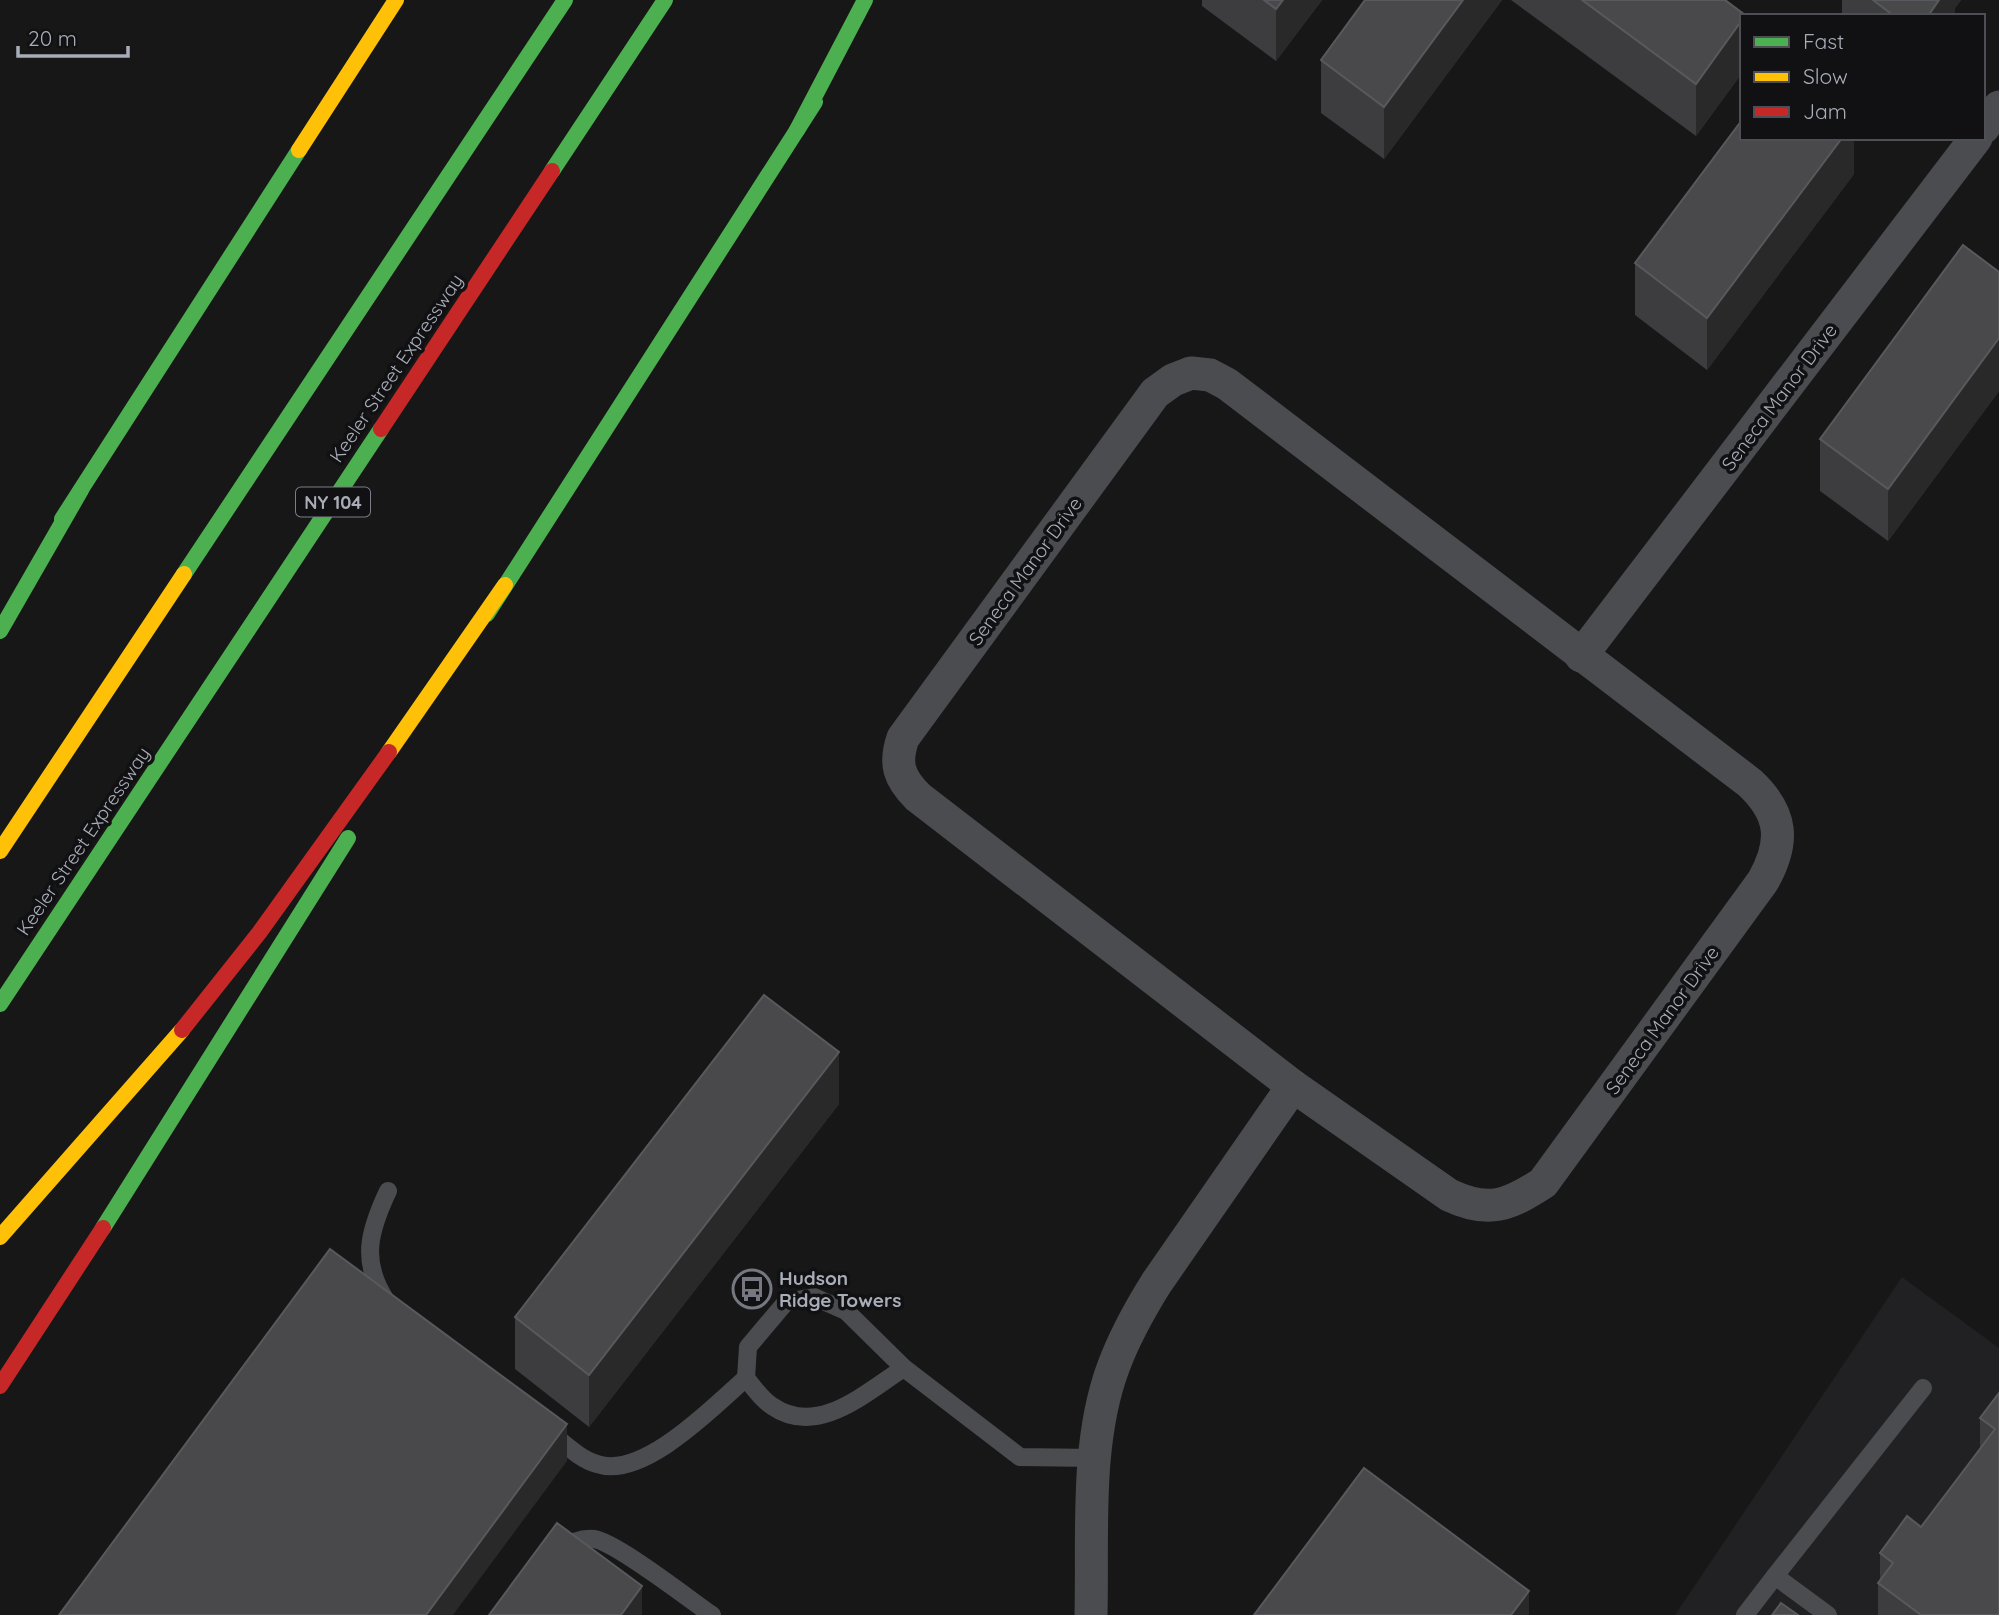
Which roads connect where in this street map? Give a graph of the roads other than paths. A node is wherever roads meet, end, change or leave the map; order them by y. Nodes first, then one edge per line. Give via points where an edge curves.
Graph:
1 (396, 0) edge
2 (565, 0) edge
3 (666, 0) edge
4 (865, 0) edge
5 (879, 0) edge
6 (1999, 107) edge
7 (1985, 125) edge
8 (797, 130) junction
9 (1974, 140) edge
10 (81, 490) junction
11 (505, 585) junction
12 (0, 614) edge
13 (0, 631) edge
14 (1581, 656) junction
15 (0, 851) edge
16 (0, 1004) edge
17 (1293, 1086) junction
18 (388, 1191) dead end
19 (0, 1237) edge
20 (404, 1318) edge
21 (904, 1368) junction
22 (746, 1378) junction
23 (0, 1385) edge
24 (1923, 1388) dead end
25 (534, 1419) edge
26 (1095, 1458) junction
27 (549, 1567) edge
28 (1775, 1576) junction
29 (712, 1615) edge
30 (1091, 1615) edge
31 (1745, 1615) edge
32 (1828, 1615) edge

1 - 10 main road
2 - 15 main road
3 - 16 main road, Keeler Street Expressway / NY 104
4 - 8 main road
5 - 8 main road
6 - 7 street
8 - 11 main road
9 - 14 street, Seneca Manor Drive
10 - 12 main road
10 - 13 main road
11 - 19 main road via 254,940 150,1068
11 - 23 main road via 162,1136
14 - 17 street, Seneca Manor Drive via 1763,796 1772,809 1778,835 1772,865 1763,881 1543,1182 1517,1200 1479,1206 1449,1195
14 - 17 street, Seneca Manor Drive via 1227,384 1210,375 1191,373 1155,393 903,738 899,772 918,797
17 - 26 street via 1138,1313 1112,1370
18 - 20 lane via 373,1222 372,1277 386,1301
21 - 22 lane via 831,1414 800,1418 771,1406
21 - 22 lane via 846,1311 814,1297 786,1301 748,1347
21 - 26 lane via 1020,1457
22 - 25 lane via 664,1446 618,1466 597,1465
24 - 28 lane
26 - 30 street
27 - 29 lane via 564,1548 578,1540 596,1539
28 - 31 lane
28 - 32 lane

